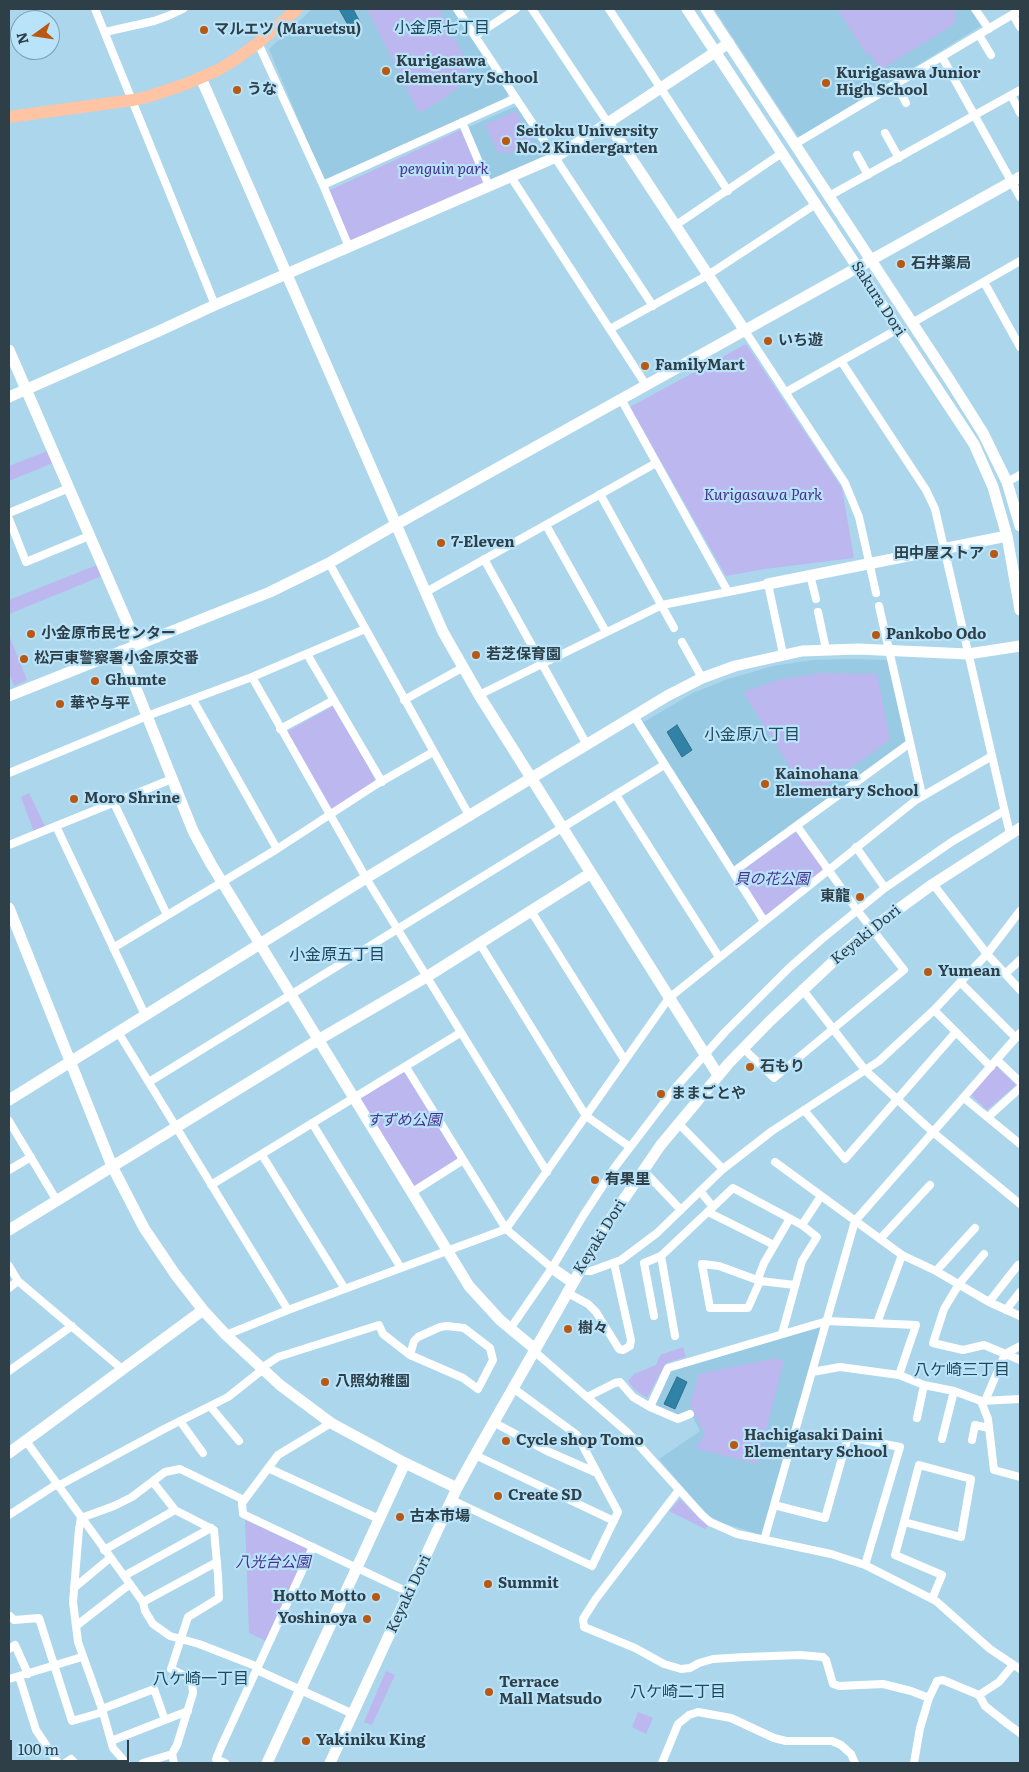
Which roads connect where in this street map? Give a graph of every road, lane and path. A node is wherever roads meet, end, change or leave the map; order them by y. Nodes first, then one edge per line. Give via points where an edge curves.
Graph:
1 (95, 9) edge
2 (183, 9) edge
3 (297, 9) edge
4 (457, 9) edge
5 (516, 9) edge
6 (532, 9) edge
7 (609, 9) edge
8 (687, 9) edge
9 (706, 9) edge
10 (975, 9) edge
11 (1020, 10) edge
12 (167, 13) edge
13 (1012, 15) junction
14 (1020, 27) edge
15 (989, 29) junction
16 (105, 32) junction
17 (978, 35) junction
18 (475, 36) junction
19 (258, 43) junction
20 (729, 43) junction
21 (715, 52) junction
22 (991, 56) dead end
23 (942, 57) junction
24 (201, 78) junction
25 (896, 84) junction
26 (662, 88) junction
27 (1020, 90) edge
28 (1011, 96) junction
29 (516, 98) junction
30 (133, 100) junction
31 (906, 103) dead end
32 (1020, 113) edge
33 (975, 116) junction
34 (9, 117) edge
35 (462, 122) junction
36 (608, 123) junction
37 (886, 133) dead end
38 (795, 144) junction
39 (782, 153) junction
40 (857, 155) dead end
41 (556, 157) junction
42 (899, 158) junction
43 (868, 175) junction
44 (511, 177) junction
45 (1016, 180) edge
46 (323, 185) junction
47 (489, 186) junction
48 (728, 191) junction
49 (829, 196) junction
50 (1020, 197) edge
51 (816, 204) junction
52 (676, 226) junction
53 (350, 247) junction
54 (870, 260) junction
55 (1020, 261) edge
56 (857, 267) junction
57 (288, 274) junction
58 (708, 275) junction
59 (984, 282) junction
60 (215, 305) junction
61 (653, 306) junction
62 (912, 323) junction
63 (610, 329) junction
64 (898, 329) junction
65 (745, 331) junction
66 (1020, 347) edge
67 (9, 350) edge
68 (841, 361) junction
69 (646, 385) junction
70 (26, 389) junction
71 (786, 392) junction
72 (9, 397) edge
73 (621, 399) junction
74 (656, 464) junction
75 (1020, 474) edge
76 (1007, 482) junction
77 (993, 487) junction
78 (69, 488) junction
79 (600, 494) junction
80 (9, 513) edge
81 (9, 519) edge
82 (396, 524) junction
83 (546, 524) junction
84 (1020, 526) edge
85 (90, 536) junction
86 (1007, 536) junction
87 (944, 548) junction
88 (484, 559) junction
89 (328, 563) junction
90 (869, 563) junction
91 (810, 575) junction
92 (768, 584) junction
93 (426, 592) junction
94 (728, 592) junction
95 (876, 593) dead end
96 (816, 599) dead end
97 (662, 605) junction
98 (879, 606) dead end
99 (1020, 610) edge
100 (818, 612) dead end
101 (674, 628) dead end
102 (365, 629) junction
103 (606, 632) junction
104 (682, 642) dead end
105 (137, 645) junction
106 (1020, 646) edge
107 (826, 649) junction
108 (889, 650) junction
109 (121, 651) junction
110 (307, 654) junction
111 (783, 654) junction
112 (968, 654) junction
113 (542, 664) junction
114 (462, 668) junction
115 (252, 678) junction
116 (702, 678) junction
117 (9, 696) edge
118 (479, 696) junction
119 (193, 700) junction
120 (334, 700) junction
121 (404, 700) junction
122 (148, 716) junction
123 (634, 716) junction
124 (280, 729) junction
125 (910, 743) junction
126 (587, 745) junction
127 (433, 752) junction
128 (992, 756) junction
129 (664, 765) junction
130 (9, 773) edge
131 (172, 779) junction
132 (532, 779) junction
133 (382, 782) junction
134 (616, 795) junction
135 (922, 795) junction
136 (114, 803) junction
137 (1004, 811) junction
138 (330, 813) junction
139 (470, 817) junction
140 (56, 826) junction
141 (797, 826) junction
142 (562, 828) junction
143 (1015, 831) edge
144 (9, 845) edge
145 (856, 847) junction
146 (276, 849) junction
147 (828, 870) junction
148 (733, 872) junction
149 (591, 873) junction
150 (366, 878) junction
151 (222, 881) junction
152 (933, 884) junction
153 (885, 888) junction
154 (857, 910) junction
155 (1020, 911) edge
156 (531, 912) junction
157 (10, 915) edge
158 (167, 915) junction
159 (764, 921) junction
160 (397, 929) junction
161 (871, 929) junction
162 (480, 944) junction
163 (260, 945) junction
164 (113, 948) junction
165 (987, 954) junction
166 (719, 957) junction
167 (1020, 960) edge
168 (1005, 974) junction
169 (428, 976) junction
170 (960, 982) junction
171 (802, 989) junction
172 (1020, 990) edge
173 (290, 994) junction
174 (669, 998) junction
175 (934, 1010) junction
176 (145, 1015) junction
177 (833, 1029) junction
178 (118, 1032) junction
179 (956, 1032) junction
180 (460, 1033) junction
181 (1018, 1036) edge
182 (318, 1040) junction
183 (743, 1048) junction
184 (705, 1054) junction
185 (624, 1059) junction
186 (997, 1060) junction
187 (70, 1062) junction
188 (406, 1067) junction
189 (991, 1067) junction
190 (865, 1070) junction
191 (718, 1075) junction
192 (149, 1082) junction
193 (1020, 1082) edge
194 (1020, 1088) edge
195 (354, 1098) junction
196 (964, 1098) junction
197 (9, 1100) edge
198 (898, 1100) junction
199 (804, 1110) junction
200 (586, 1116) junction
201 (988, 1117) junction
202 (9, 1121) edge
203 (678, 1123) junction
204 (312, 1124) junction
205 (176, 1127) junction
206 (934, 1133) junction
207 (1020, 1143) edge
208 (630, 1147) junction
209 (262, 1155) junction
210 (31, 1157) junction
211 (463, 1160) junction
212 (775, 1162) dead end
213 (112, 1166) junction
214 (723, 1169) junction
215 (9, 1170) edge
216 (643, 1170) junction
217 (547, 1172) junction
218 (211, 1185) junction
219 (930, 1185) dead end
220 (700, 1191) junction
221 (411, 1192) junction
222 (820, 1196) junction
223 (57, 1200) junction
224 (1020, 1204) edge
225 (711, 1209) junction
226 (681, 1210) junction
227 (789, 1220) junction
228 (855, 1221) junction
229 (802, 1225) junction
230 (975, 1228) dead end
231 (9, 1230) edge
232 (506, 1230) junction
233 (880, 1239) junction
234 (774, 1245) junction
235 (447, 1251) junction
236 (984, 1254) dead end
237 (902, 1255) junction
238 (661, 1256) junction
239 (614, 1263) junction
240 (1018, 1265) dead end
241 (9, 1266) edge
242 (401, 1268) junction
243 (552, 1268) junction
244 (580, 1268) junction
245 (936, 1271) junction
246 (18, 1281) junction
247 (760, 1281) junction
248 (959, 1284) junction
249 (795, 1285) junction
250 (569, 1287) junction
251 (9, 1288) edge
252 (345, 1289) junction
253 (1020, 1292) edge
254 (989, 1302) junction
255 (203, 1310) junction
256 (288, 1310) junction
257 (1006, 1310) junction
258 (654, 1316) dead end
259 (1020, 1316) edge
260 (828, 1321) junction
261 (877, 1323) junction
262 (72, 1326) junction
263 (510, 1329) junction
264 (782, 1334) junction
265 (226, 1335) junction
266 (675, 1336) dead end
267 (1020, 1346) edge
268 (534, 1350) junction
269 (1005, 1354) junction
270 (410, 1355) junction
271 (1020, 1360) edge
272 (122, 1369) junction
273 (261, 1370) junction
274 (9, 1371) edge
275 (812, 1372) junction
276 (899, 1375) junction
277 (924, 1385) junction
278 (513, 1388) junction
279 (954, 1392) junction
280 (587, 1397) junction
281 (1020, 1399) edge
282 (983, 1401) junction
283 (210, 1406) junction
284 (650, 1407) junction
285 (690, 1414) dead end
286 (917, 1418) dead end
287 (180, 1421) junction
288 (493, 1422) junction
289 (331, 1423) junction
290 (990, 1428) junction
291 (794, 1436) junction
292 (848, 1437) junction
293 (942, 1439) dead end
294 (26, 1440) junction
295 (972, 1440) dead end
296 (239, 1441) dead end
297 (9, 1452) edge
298 (203, 1453) dead end
299 (475, 1455) junction
300 (405, 1464) junction
301 (268, 1468) junction
302 (597, 1473) junction
303 (1020, 1476) edge
304 (153, 1482) junction
305 (57, 1485) junction
306 (457, 1488) junction
307 (679, 1490) junction
308 (244, 1500) junction
309 (452, 1500) junction
310 (774, 1504) junction
311 (175, 1510) junction
312 (9, 1515) edge
313 (82, 1518) junction
314 (379, 1519) junction
315 (614, 1521) junction
316 (904, 1522) junction
317 (211, 1528) junction
318 (764, 1540) junction
319 (313, 1547) junction
320 (104, 1550) junction
321 (110, 1558) junction
322 (216, 1562) junction
323 (865, 1565) junction
324 (357, 1569) junction
325 (124, 1576) junction
326 (130, 1584) junction
327 (74, 1588) junction
328 (410, 1593) junction
329 (932, 1599) junction
330 (143, 1602) junction
331 (9, 1617) edge
332 (76, 1626) junction
333 (180, 1639) junction
334 (9, 1649) edge
335 (82, 1657) junction
336 (55, 1666) junction
337 (1018, 1667) edge
338 (257, 1669) junction
339 (24, 1675) junction
340 (9, 1679) edge
341 (301, 1690) junction
342 (979, 1695) junction
343 (929, 1698) junction
344 (102, 1710) junction
345 (188, 1710) junction
346 (353, 1714) junction
347 (165, 1720) junction
348 (1020, 1733) edge
349 (111, 1741) junction
350 (172, 1754) junction
351 (58, 1763) edge
352 (65, 1763) edge
353 (74, 1763) edge
354 (126, 1763) edge
355 (143, 1763) edge
356 (174, 1763) edge
357 (225, 1763) edge
358 (267, 1763) edge
359 (330, 1763) edge
360 (662, 1763) edge
361 (855, 1763) edge
362 (914, 1763) edge

1 - 16 street
2 - 12 street
3 - 19 main road
4 - 18 street
5 - 18 street
6 - 36 street
7 - 26 street
8 - 21 street, Sakura Dori
9 - 20 street, Sakura Dori
10 - 15 street
11 - 13 street
12 - 16 street via 141,25
13 - 14 street
13 - 15 street
15 - 17 street
16 - 30 street
17 - 22 street
17 - 23 street
18 - 29 street
19 - 24 main road
19 - 46 street
20 - 21 street
20 - 38 street, Sakura Dori
21 - 26 street
21 - 39 street, Sakura Dori
23 - 25 street
23 - 33 street
24 - 30 main road
24 - 57 street
25 - 31 street
25 - 38 street
26 - 36 street
26 - 48 street
27 - 28 street
28 - 32 street
28 - 33 street
29 - 35 street
29 - 41 street
30 - 34 main road
30 - 60 street
33 - 42 street
33 - 45 street
35 - 46 street
35 - 47 street
36 - 41 street
36 - 52 street
37 - 42 street
38 - 39 street
38 - 49 street, Sakura Dori
39 - 48 street
39 - 51 street, Sakura Dori
40 - 43 street
41 - 44 street
41 - 61 street
42 - 43 street
43 - 49 street
44 - 47 street
44 - 63 street
45 - 50 street
45 - 54 street
46 - 53 street
47 - 53 street
48 - 52 street
49 - 54 street, Sakura Dori
51 - 56 street, Sakura Dori
51 - 58 street
52 - 58 street
53 - 57 street
54 - 56 street
54 - 62 street, Sakura Dori
55 - 59 street
56 - 64 street, Sakura Dori
56 - 65 street
57 - 60 street
57 - 82 street
58 - 61 street
58 - 65 street
59 - 62 street
59 - 66 street
60 - 70 street
61 - 63 street
62 - 76 street, Sakura Dori via 983,433
63 - 69 street
64 - 68 street
64 - 77 street, Sakura Dori via 974,444
65 - 69 street
65 - 71 street
67 - 70 street
68 - 71 street
68 - 87 street via 926,490 935,509
69 - 73 street
70 - 72 street
70 - 78 street
71 - 90 street via 848,488 859,517
73 - 74 street
73 - 82 street
74 - 79 street
74 - 94 street
75 - 76 street
76 - 77 street
76 - 84 street, Sakura Dori
77 - 86 street, Sakura Dori
78 - 80 street
78 - 85 street
79 - 83 street
79 - 97 street
81 - 85 street via 26,562
82 - 89 street
82 - 93 street
83 - 88 street
83 - 103 street
85 - 105 street
86 - 87 street
86 - 99 street, Sakura Dori
87 - 90 street
87 - 112 street
88 - 93 street
88 - 113 street
89 - 102 street
89 - 105 street via 270,592
90 - 91 street
90 - 95 street
91 - 92 street
91 - 96 street
92 - 94 street
92 - 111 street
93 - 114 street
94 - 97 street
97 - 101 street
97 - 103 street
98 - 108 street
100 - 107 street
102 - 110 street
102 - 121 street
103 - 113 street
104 - 116 street
105 - 109 street
106 - 112 street
107 - 108 street
107 - 111 street
108 - 112 street
108 - 125 street
109 - 117 street
109 - 122 street
110 - 115 street
110 - 120 street
111 - 116 street
112 - 128 street
113 - 118 street
113 - 126 street
114 - 118 street
114 - 121 street
115 - 119 street
115 - 124 street
116 - 123 street
118 - 132 street
119 - 122 street
119 - 146 street
120 - 124 street
120 - 133 street
121 - 127 street
122 - 130 street
122 - 131 street
123 - 126 street
123 - 129 street
124 - 138 street
125 - 135 street
125 - 141 street
126 - 132 street
127 - 133 street
127 - 139 street
128 - 135 street
128 - 137 street
129 - 134 street
129 - 148 street
131 - 136 street
131 - 151 street via 197,839
132 - 139 street
132 - 142 street
133 - 138 street
134 - 142 street
134 - 166 street
135 - 145 street
136 - 140 street
136 - 158 street
137 - 143 street
137 - 153 street via 953,841
138 - 146 street
138 - 150 street
139 - 150 street
140 - 144 street
140 - 164 street
141 - 147 street
141 - 148 street
142 - 149 street
142 - 160 street
143 - 152 street, Keyaki Dori
145 - 147 street
145 - 153 street
146 - 151 street
147 - 154 street
147 - 159 street
148 - 159 street
149 - 156 street
149 - 174 street
150 - 160 street
150 - 163 street
151 - 158 street
151 - 163 street
152 - 161 street, Keyaki Dori
152 - 165 street
153 - 154 street
154 - 161 street
154 - 184 street via 789,968
155 - 165 street
156 - 162 street
156 - 185 street
157 - 187 street
158 - 164 street
159 - 166 street
160 - 169 street
160 - 173 street
161 - 171 street, Keyaki Dori
161 - 177 street via 904,970
162 - 169 street
162 - 200 street
163 - 173 street
163 - 176 street
164 - 176 street
165 - 168 street
165 - 170 street
166 - 174 street
167 - 168 street
168 - 172 street
169 - 180 street
169 - 182 street
170 - 175 street
170 - 181 street
171 - 177 street
171 - 183 street, Keyaki Dori
173 - 182 street
173 - 192 street
174 - 184 street
174 - 185 street
175 - 179 street
175 - 190 street
176 - 178 street
177 - 183 street via 774,1078
177 - 190 street
178 - 187 street
178 - 192 street
179 - 189 street
179 - 198 street
180 - 188 street
180 - 217 street
181 - 186 street
182 - 195 street
182 - 205 street
183 - 191 street, Keyaki Dori
184 - 191 street
184 - 208 street
185 - 200 street
186 - 189 street
186 - 193 street
187 - 197 street
187 - 213 street
188 - 195 street
188 - 211 street
189 - 196 street
190 - 198 street
190 - 199 street
191 - 203 street, Keyaki Dori
192 - 205 street
194 - 201 street
195 - 204 street
195 - 221 street
196 - 201 street
196 - 206 street
198 - 199 street via 845,1159
198 - 206 street
199 - 214 street
200 - 208 street
200 - 217 street
201 - 207 street
202 - 210 street
203 - 214 street
203 - 216 street, Keyaki Dori
204 - 209 street
204 - 242 street
205 - 213 street
205 - 218 street
206 - 224 street
206 - 228 street
208 - 243 street
209 - 218 street
209 - 252 street
210 - 215 street
210 - 223 street
211 - 221 street
211 - 232 street
212 - 222 street
213 - 223 street
213 - 255 street via 154,1244
214 - 220 street
216 - 226 street
216 - 244 street, Keyaki Dori
217 - 232 street
218 - 256 street
219 - 233 street
220 - 225 street
220 - 226 street
221 - 235 street
222 - 228 street
222 - 229 street
223 - 231 street
225 - 227 street via 732,1188
225 - 234 street
225 - 238 street
226 - 239 street via 646,1242
227 - 229 street
227 - 234 street
228 - 233 street
228 - 260 street
229 - 249 street via 817,1237 802,1261
230 - 245 street
232 - 235 street
232 - 243 street
233 - 237 street
234 - 247 street via 764,1263
235 - 242 street
235 - 263 street via 475,1293
236 - 248 street
237 - 245 street
237 - 261 street
238 - 258 street via 644,1263
238 - 266 street
239 - 244 street via 591,1271
239 - 250 street via 631,1340 630,1346 623,1350 619,1349 596,1312
240 - 254 street
241 - 246 street
242 - 252 street
243 - 250 street
243 - 263 street
244 - 250 street, Keyaki Dori
245 - 248 street
246 - 251 street
246 - 262 street
247 - 247 street via 719,1266 702,1264 710,1308 748,1308
247 - 249 street
248 - 254 street
248 - 269 street via 944,1309 934,1343 963,1350 984,1345
249 - 264 street
250 - 268 street, Keyaki Dori
252 - 256 street
253 - 257 street
254 - 257 street
255 - 265 street
255 - 272 street
256 - 265 street
257 - 259 street
260 - 261 street
260 - 264 street
260 - 275 street
261 - 276 street via 916,1325
262 - 272 street
262 - 274 street
263 - 268 street
264 - 284 street via 668,1368
265 - 273 street
267 - 269 street
268 - 278 street, Keyaki Dori
268 - 280 street
269 - 271 street
269 - 282 street
270 - 270 street via 418,1337 446,1326 464,1328 490,1348 493,1360 478,1389 463,1378
270 - 273 street via 383,1334 378,1325 278,1357
272 - 294 street
273 - 283 street via 228,1397
273 - 289 street
275 - 276 street via 840,1367
275 - 291 street
276 - 277 street
277 - 279 street
277 - 286 street
278 - 288 street, Keyaki Dori
278 - 302 street via 577,1435
279 - 282 street
279 - 293 street
280 - 284 street via 620,1382 633,1397
280 - 307 street via 627,1432
281 - 282 street
282 - 290 street
283 - 287 street
283 - 296 street
284 - 285 street via 678,1419
287 - 298 street
287 - 305 street
288 - 299 street, Keyaki Dori
288 - 302 street
289 - 300 street
289 - 301 street via 278,1455
290 - 295 street via 975,1425
290 - 303 street via 994,1470
291 - 292 street
291 - 310 street
292 - 310 street via 825,1518
292 - 323 street via 900,1447
294 - 297 street
294 - 305 street
299 - 306 street, Keyaki Dori
299 - 315 street
300 - 306 street
300 - 314 street
301 - 308 street
301 - 314 street
302 - 315 street via 618,1512
304 - 308 street via 165,1472 180,1469
304 - 311 street
304 - 313 street via 132,1497
305 - 312 street
305 - 313 street
306 - 309 street, Keyaki Dori
307 - 318 street via 710,1522 736,1534
307 - 343 street via 595,1600 583,1619 584,1627 681,1669 713,1660 800,1655 826,1660 834,1684 839,1686 883,1684
308 - 319 street via 243,1514
309 - 315 street via 592,1566
309 - 328 street, Keyaki Dori
310 - 318 street
311 - 317 street
311 - 320 street
313 - 320 street
313 - 327 street
314 - 324 street
316 - 316 street via 919,1465 971,1479 961,1537
316 - 329 street via 895,1555 942,1575
317 - 322 street via 214,1530
317 - 325 street
318 - 323 street via 831,1554
319 - 324 street
319 - 338 street
320 - 321 street
321 - 325 street
321 - 327 street
322 - 330 street
322 - 333 street via 219,1598 188,1617
323 - 329 street
324 - 328 street
324 - 341 street
325 - 326 street
326 - 330 street
326 - 332 street
327 - 332 street
328 - 346 street, Keyaki Dori
329 - 337 street via 990,1649
330 - 333 street via 153,1624
331 - 336 street via 14,1620 39,1618
332 - 335 street
333 - 338 street
333 - 345 street via 171,1669 192,1683
334 - 339 street via 15,1645
335 - 336 street
335 - 344 street
336 - 339 street
336 - 344 street via 72,1721
337 - 342 street
338 - 341 street
338 - 357 street via 216,1759
339 - 340 street
339 - 351 street via 36,1730
341 - 346 street
341 - 358 street
342 - 343 street via 943,1680 937,1681
342 - 348 street via 985,1706
343 - 362 street
344 - 347 street via 154,1689
344 - 349 street
345 - 347 street
345 - 350 street
346 - 359 street, Keyaki Dori
347 - 349 street
349 - 354 street
350 - 355 street
350 - 356 street
352 - 353 street via 71,1759
360 - 361 street via 678,1724 698,1712 731,1718 786,1741 832,1741 851,1754

